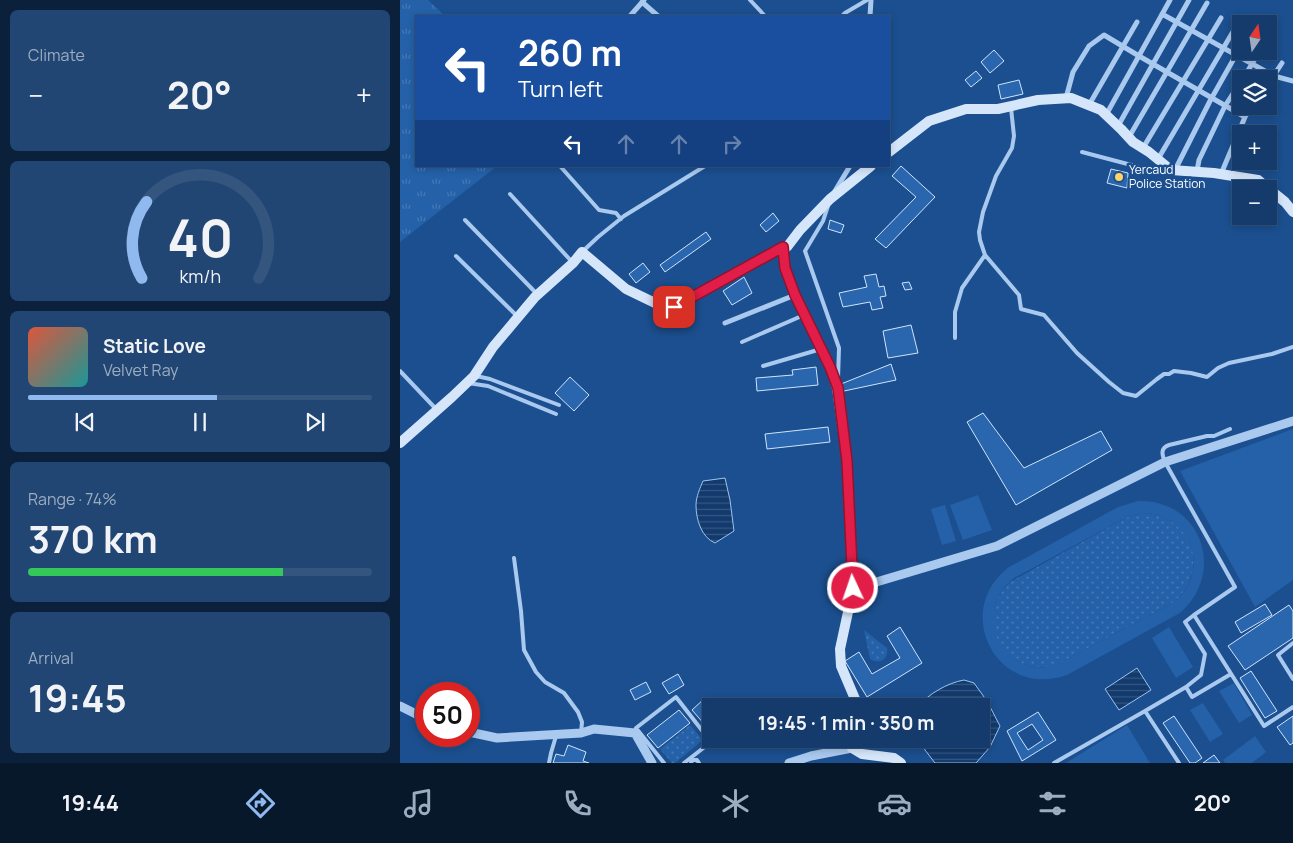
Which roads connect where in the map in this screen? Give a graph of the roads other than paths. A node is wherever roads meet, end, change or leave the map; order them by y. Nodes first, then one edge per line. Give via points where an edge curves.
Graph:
1 (750, 0) edge
2 (869, 0) edge
3 (1170, 0) edge
4 (1190, 0) edge
5 (643, 1) edge
6 (1207, 3) dead end
7 (1162, 14) junction
8 (631, 15) edge
9 (657, 15) edge
10 (764, 15) edge
11 (843, 15) edge
12 (870, 15) edge
13 (1221, 18) dead end
14 (1137, 22) dead end
15 (1177, 22) junction
16 (1192, 30) junction
17 (1232, 33) edge
18 (1208, 39) junction
19 (1123, 46) junction
20 (1223, 48) junction
21 (1232, 53) edge
22 (1139, 56) junction
23 (1233, 60) edge
24 (1245, 60) edge
25 (1254, 60) edge
26 (1282, 63) dead end
27 (1153, 64) junction
28 (1252, 64) junction
29 (1248, 70) edge
30 (1263, 70) edge
31 (1277, 71) edge
32 (1167, 72) junction
33 (1277, 77) edge
34 (1293, 81) edge
35 (1183, 82) junction
36 (1198, 91) junction
37 (1232, 95) edge
38 (1211, 98) junction
39 (1066, 99) junction
40 (1088, 105) junction
41 (1011, 106) junction
42 (1225, 106) junction
43 (1106, 115) junction
44 (1245, 117) joint
45 (1118, 126) junction
46 (1129, 138) junction
47 (1143, 148) junction
48 (890, 151) edge
49 (1082, 152) dead end
50 (1158, 159) junction
51 (561, 167) edge
52 (704, 167) edge
53 (849, 167) edge
54 (870, 167) edge
55 (1173, 170) junction
56 (1198, 171) junction
57 (1221, 174) junction
58 (510, 194) dead end
59 (830, 199) junction
60 (1293, 212) edge
61 (621, 219) junction
62 (465, 220) dead end
63 (783, 247) junction
64 (582, 252) junction
65 (985, 254) junction
66 (456, 256) dead end
67 (573, 263) junction
68 (538, 295) junction
69 (795, 295) junction
70 (804, 315) junction
71 (518, 317) junction
72 (725, 323) dead end
73 (955, 338) dead end
74 (742, 342) dead end
75 (1293, 347) edge
76 (821, 349) junction
77 (763, 366) dead end
78 (400, 371) edge
79 (470, 380) junction
80 (838, 388) junction
81 (559, 405) dead end
82 (438, 410) junction
83 (556, 414) dead end
84 (1293, 421) edge
85 (1230, 429) dead end
86 (400, 443) edge
87 (1165, 462) junction
88 (514, 558) dead end
89 (853, 588) junction
90 (1194, 615) junction
91 (1293, 643) edge
92 (1231, 674) junction
93 (1293, 679) edge
94 (1186, 687) junction
95 (855, 698) edge
96 (400, 706) edge
97 (1293, 706) edge
98 (1145, 711) junction
99 (415, 714) edge
100 (581, 733) junction
101 (480, 734) edge
102 (556, 734) junction
103 (837, 748) edge
104 (857, 748) edge
105 (698, 752) junction
106 (698, 761) edge
107 (549, 763) edge
108 (652, 763) edge
109 (664, 763) edge
110 (684, 763) edge
111 (691, 763) edge
112 (789, 763) edge
113 (900, 763) edge
114 (1054, 763) edge
115 (1179, 763) edge

1 - 10 lane
2 - 11 lane
2 - 12 street
3 - 7 street
4 - 15 street
5 - 8 street
5 - 9 street
6 - 16 street
7 - 15 street
7 - 22 street
13 - 18 street
14 - 19 street
15 - 16 street
15 - 27 street
16 - 18 street
16 - 32 street
17 - 20 street
18 - 20 street
18 - 35 street
19 - 22 street
19 - 39 street via 1104,35 1089,46 1073,72
19 - 40 street
20 - 21 street
20 - 36 street
22 - 27 street
22 - 43 street
23 - 38 street
24 - 28 street
25 - 28 street
26 - 31 street
27 - 32 street
27 - 45 street
28 - 29 street
28 - 30 street
32 - 35 street
32 - 46 street
33 - 34 street
35 - 36 street
35 - 47 street
36 - 38 street
36 - 50 street
37 - 42 street
38 - 42 street
38 - 55 street
39 - 40 main road
39 - 41 main road via 1038,100
40 - 43 main road
41 - 48 main road via 966,109 929,121
41 - 65 lane via 1012,148 996,176 979,232
42 - 44 street
42 - 56 street via 1199,160
43 - 45 main road
44 - 57 street
45 - 46 main road
46 - 47 main road
47 - 50 main road
49 - 55 lane via 1158,172
50 - 55 main road
51 - 61 lane via 599,210 616,213
52 - 61 lane
53 - 59 street
54 - 59 main road
55 - 56 main road
56 - 57 main road
57 - 60 main road via 1258,180
58 - 67 lane
59 - 63 main road
59 - 80 lane via 823,221 805,251 839,348
61 - 64 lane
62 - 68 lane
63 - 64 main road via 674,307 655,303 626,289
63 - 69 main road via 785,268
64 - 67 main road
65 - 73 lane via 962,288 955,312
65 - 75 lane via 1019,295 1021,309 1044,315 1077,352 1123,393 1136,396 1156,379 1174,371 1207,377 1229,363
66 - 71 lane
67 - 68 main road
68 - 71 main road
69 - 70 main road
69 - 72 street
70 - 74 lane
70 - 76 main road
71 - 79 main road
76 - 77 lane
76 - 80 main road
78 - 82 lane
79 - 81 lane via 490,379
79 - 82 main road
79 - 83 lane
80 - 89 main road via 847,461
82 - 86 main road
84 - 87 street
85 - 87 lane via 1214,436 1166,446 1162,454
87 - 89 street via 997,546
87 - 90 lane via 1235,587
88 - 100 lane via 524,650 536,672 545,682 564,693 578,712 582,722
89 - 95 main road via 840,649 841,666
90 - 92 lane
90 - 94 lane via 1185,622 1205,654 1201,676
91 - 93 lane via 1278,655
92 - 94 lane via 1192,697
92 - 97 lane via 1264,726
94 - 98 lane
96 - 99 street
98 - 114 lane
98 - 115 lane
100 - 102 street
100 - 108 street via 594,729 634,733
101 - 102 street via 497,738
102 - 107 lane
103 - 112 street
104 - 113 main road via 862,754 894,758
105 - 106 lane
105 - 109 lane via 711,742 676,697 636,728
105 - 110 lane
106 - 111 lane via 694,759

